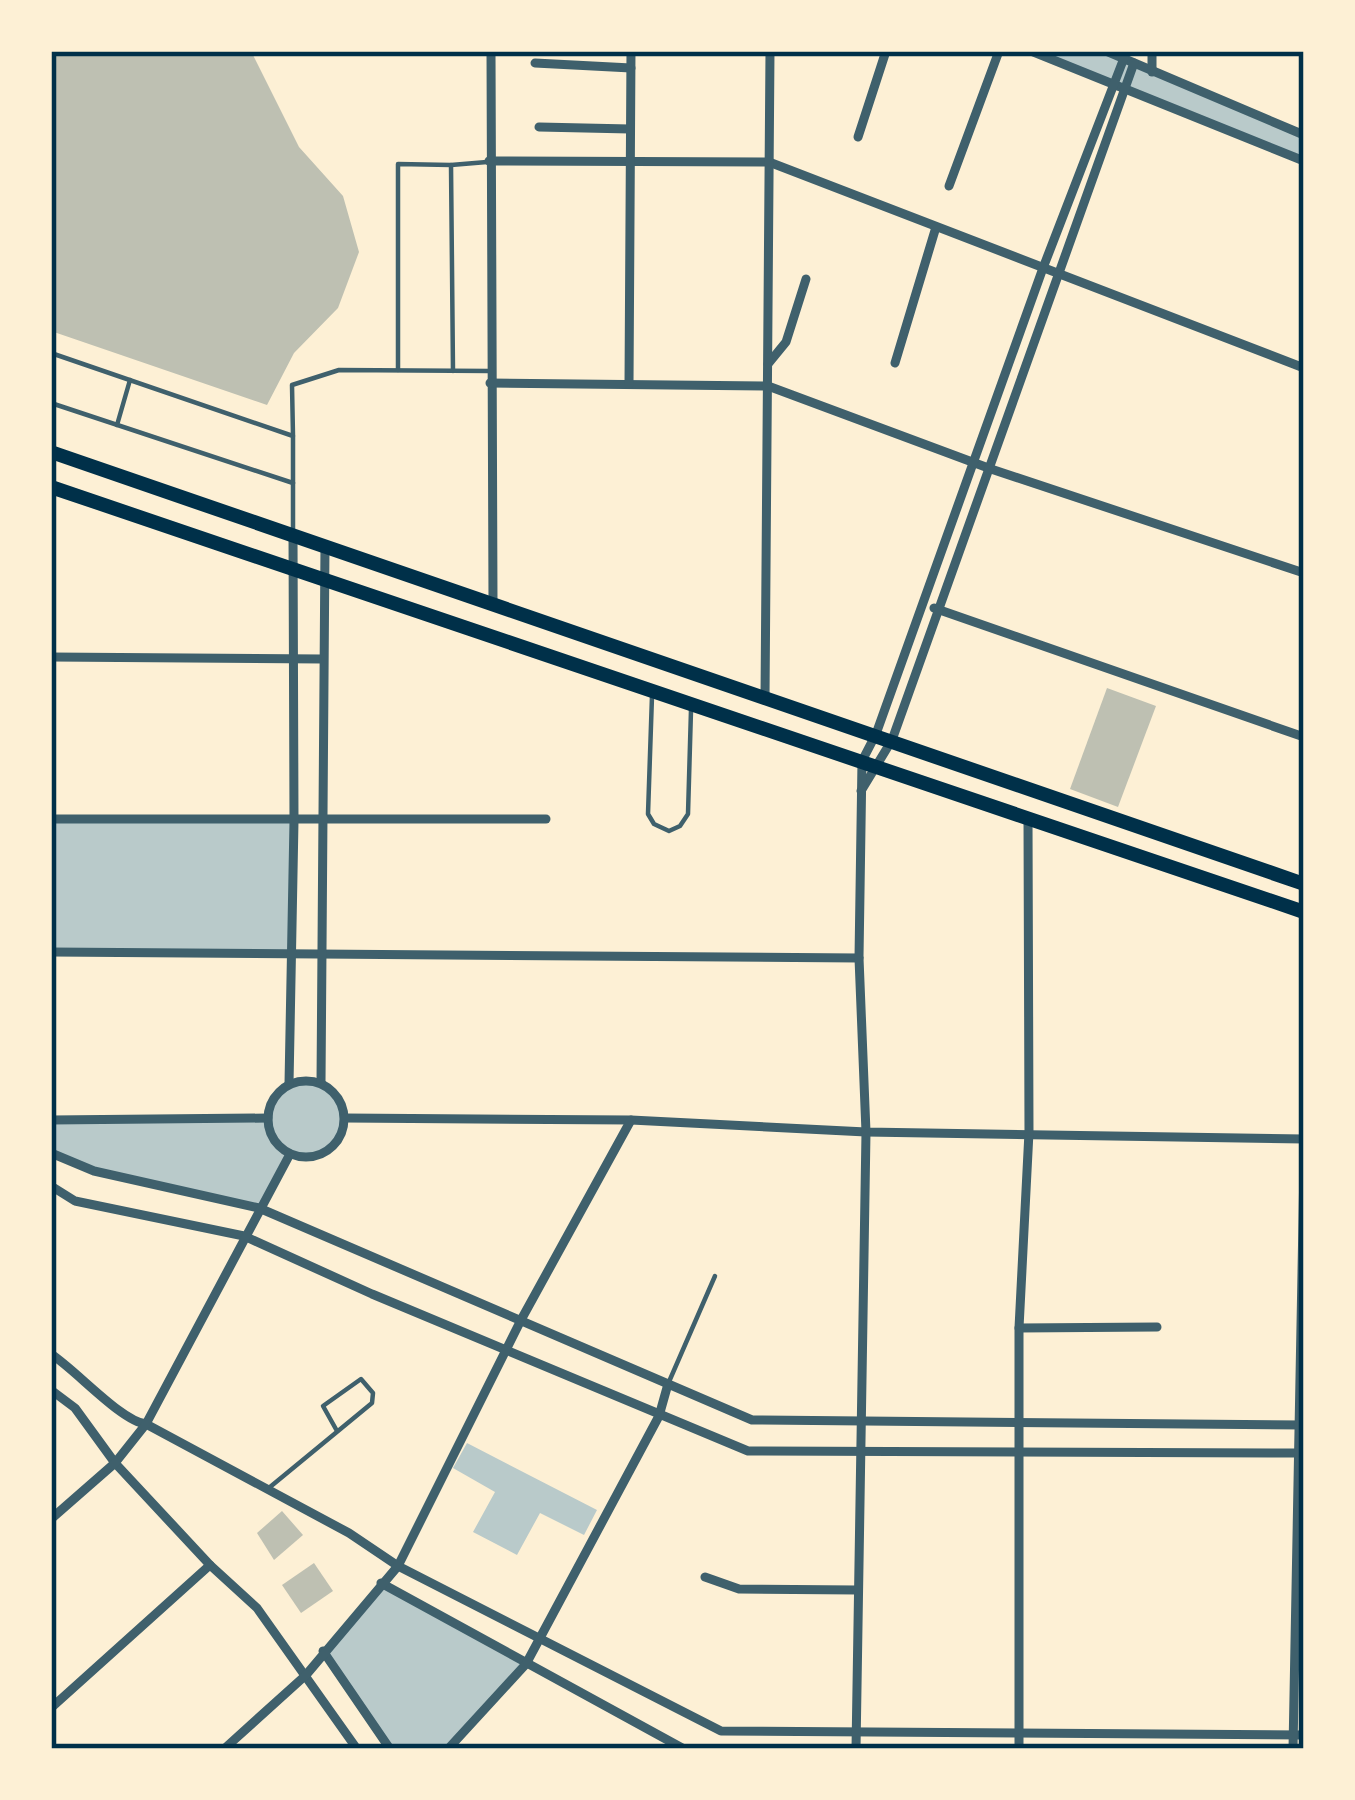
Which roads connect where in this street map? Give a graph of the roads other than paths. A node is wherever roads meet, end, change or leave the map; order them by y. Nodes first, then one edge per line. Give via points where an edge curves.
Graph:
1 (491, 51) edge
2 (631, 51) edge
3 (770, 51) edge
4 (886, 51) edge
5 (999, 51) edge
6 (1031, 51) edge
7 (1106, 51) edge
8 (1152, 51) edge
9 (1129, 61) junction
10 (535, 64) dead end
11 (631, 68) junction
12 (1152, 72) junction
13 (1118, 85) junction
14 (539, 127) dead end
15 (630, 129) junction
16 (1304, 135) edge
17 (858, 136) dead end
18 (489, 161) junction
19 (1304, 161) edge
20 (629, 162) junction
21 (769, 163) junction
22 (451, 165) junction
23 (950, 186) dead end
24 (936, 227) junction
25 (1043, 268) junction
26 (1056, 273) junction
27 (806, 279) dead end
28 (51, 353) edge
29 (895, 363) dead end
30 (768, 364) junction
31 (1304, 368) edge
32 (398, 370) junction
33 (453, 371) junction
34 (490, 377) junction
35 (130, 380) junction
36 (629, 384) junction
37 (768, 386) junction
38 (51, 404) edge
39 (118, 425) junction
40 (293, 436) junction
41 (51, 452) edge
42 (976, 463) junction
43 (991, 469) junction
44 (293, 483) junction
45 (51, 487) edge
46 (292, 534) junction
47 (326, 545) junction
48 (294, 568) junction
49 (1304, 573) edge
50 (323, 578) junction
51 (493, 603) junction
52 (923, 604) junction
53 (940, 610) junction
54 (51, 657) edge
55 (295, 658) junction
56 (322, 659) junction
57 (652, 691) junction
58 (765, 698) junction
59 (691, 704) junction
60 (876, 734) junction
61 (1304, 737) edge
62 (892, 740) junction
63 (862, 761) junction
64 (879, 768) junction
65 (862, 791) junction
66 (51, 819) edge
67 (546, 819) dead end
68 (1028, 819) junction
69 (321, 820) junction
70 (294, 821) junction
71 (1304, 884) edge
72 (1304, 912) edge
73 (51, 952) edge
74 (290, 953) junction
75 (321, 954) junction
76 (859, 958) junction
77 (321, 1083) junction
78 (289, 1084) junction
79 (268, 1118) junction
80 (345, 1118) junction
81 (51, 1120) edge
82 (631, 1120) junction
83 (866, 1132) junction
84 (1029, 1132) junction
85 (1304, 1139) edge
86 (51, 1154) edge
87 (290, 1154) junction
88 (1304, 1166) edge
89 (51, 1186) edge
90 (259, 1208) junction
91 (244, 1236) junction
92 (715, 1276) dead end
93 (521, 1320) junction
94 (1157, 1327) dead end
95 (1019, 1328) junction
96 (506, 1350) junction
97 (51, 1354) edge
98 (668, 1384) junction
99 (51, 1390) edge
100 (659, 1416) junction
101 (859, 1423) junction
102 (1019, 1423) junction
103 (146, 1424) junction
104 (1300, 1425) edge
105 (337, 1431) junction
106 (1019, 1451) junction
107 (858, 1452) junction
108 (1300, 1453) edge
109 (115, 1463) junction
110 (265, 1490) junction
111 (51, 1519) edge
112 (210, 1565) junction
113 (398, 1566) junction
114 (705, 1577) dead end
115 (381, 1583) junction
116 (857, 1590) junction
117 (541, 1637) junction
118 (323, 1651) junction
119 (526, 1664) junction
120 (306, 1675) junction
121 (51, 1708) edge
122 (856, 1732) junction
123 (1019, 1734) junction
124 (1151, 1735) junction
125 (1298, 1735) edge
126 (224, 1749) edge
127 (356, 1749) edge
128 (390, 1749) edge
129 (448, 1749) edge
130 (684, 1749) edge
131 (856, 1749) edge
132 (1018, 1749) edge
133 (1153, 1749) edge
134 (1292, 1749) edge

1 - 18 street
2 - 11 street
3 - 21 street
4 - 17 street
5 - 23 street
6 - 13 street
7 - 9 street
8 - 12 street
9 - 12 street
9 - 13 street
10 - 11 street
11 - 15 street
12 - 16 street
13 - 19 street
13 - 25 street
13 - 26 street
14 - 15 street
15 - 20 street
18 - 20 street
18 - 22 lane
18 - 34 street
20 - 21 street
20 - 36 street
21 - 24 street
21 - 30 street
22 - 32 lane via 398,164
22 - 33 lane
24 - 25 street
24 - 29 street
25 - 26 street
25 - 42 street
26 - 31 street
26 - 43 street
27 - 30 street via 786,342
28 - 35 lane
30 - 37 street
32 - 33 lane
32 - 40 lane via 340,370 292,385
33 - 34 lane
34 - 36 street
34 - 51 street
35 - 39 lane
35 - 40 lane
36 - 37 street
37 - 42 street
37 - 58 street
38 - 39 lane
39 - 44 lane
40 - 44 lane
41 - 46 main road
42 - 43 street
42 - 52 street
43 - 49 street
43 - 53 street
44 - 46 lane
45 - 48 main road
46 - 47 main road
46 - 48 street
47 - 50 street
47 - 51 main road
48 - 50 main road
48 - 55 street
50 - 56 street
50 - 57 main road
51 - 58 main road
52 - 53 street
52 - 60 street
53 - 61 street
53 - 62 street
54 - 55 street
55 - 56 street
55 - 70 street
56 - 69 street
57 - 59 main road
57 - 59 lane via 648,814 669,831 688,814
58 - 60 main road
59 - 63 main road
60 - 62 main road
60 - 63 street
62 - 64 street
62 - 71 main road
63 - 64 main road
63 - 65 street
64 - 65 street
64 - 68 main road
65 - 76 street
66 - 70 street
67 - 69 street
68 - 72 main road
68 - 84 street
69 - 70 street
69 - 75 street
70 - 74 street
73 - 74 street
74 - 75 street
74 - 78 street
75 - 76 street
75 - 77 street
76 - 83 street
77 - 78 street
77 - 80 street via 338,1097
78 - 79 street via 273,1098
79 - 81 street
79 - 87 street
80 - 82 street
80 - 87 street via 328,1151
82 - 83 street
82 - 93 street
83 - 84 street
83 - 101 street
84 - 85 street
84 - 95 street
86 - 90 street
87 - 90 street
88 - 104 street
89 - 91 street via 75,1201
90 - 91 street
90 - 93 street
91 - 96 street
91 - 103 street
92 - 98 lane
93 - 96 street
93 - 98 street
94 - 95 street
95 - 102 street
96 - 100 street
96 - 113 street
97 - 103 street via 128,1420
98 - 100 street
98 - 101 street via 752,1420
99 - 109 street via 75,1408
100 - 107 street via 748,1451
100 - 117 street
101 - 102 street
101 - 107 street
102 - 104 street
102 - 106 street
103 - 109 street
103 - 110 street
104 - 108 street
105 - 105 lane via 372,1403 361,1379 323,1406
105 - 110 lane
106 - 107 street
106 - 108 street
106 - 123 street
107 - 116 street
108 - 125 street
109 - 111 street
109 - 112 street
110 - 113 street
112 - 120 street via 257,1608
112 - 121 street
113 - 115 street
113 - 117 street
114 - 116 street via 739,1589
115 - 118 street
115 - 119 street
116 - 122 street
117 - 119 street
117 - 122 street via 721,1731
118 - 120 street
118 - 128 street
119 - 129 street
119 - 130 street
120 - 126 street
120 - 127 street
122 - 123 street
122 - 131 street
123 - 124 street
123 - 132 street
124 - 125 street
124 - 133 street
125 - 134 street

